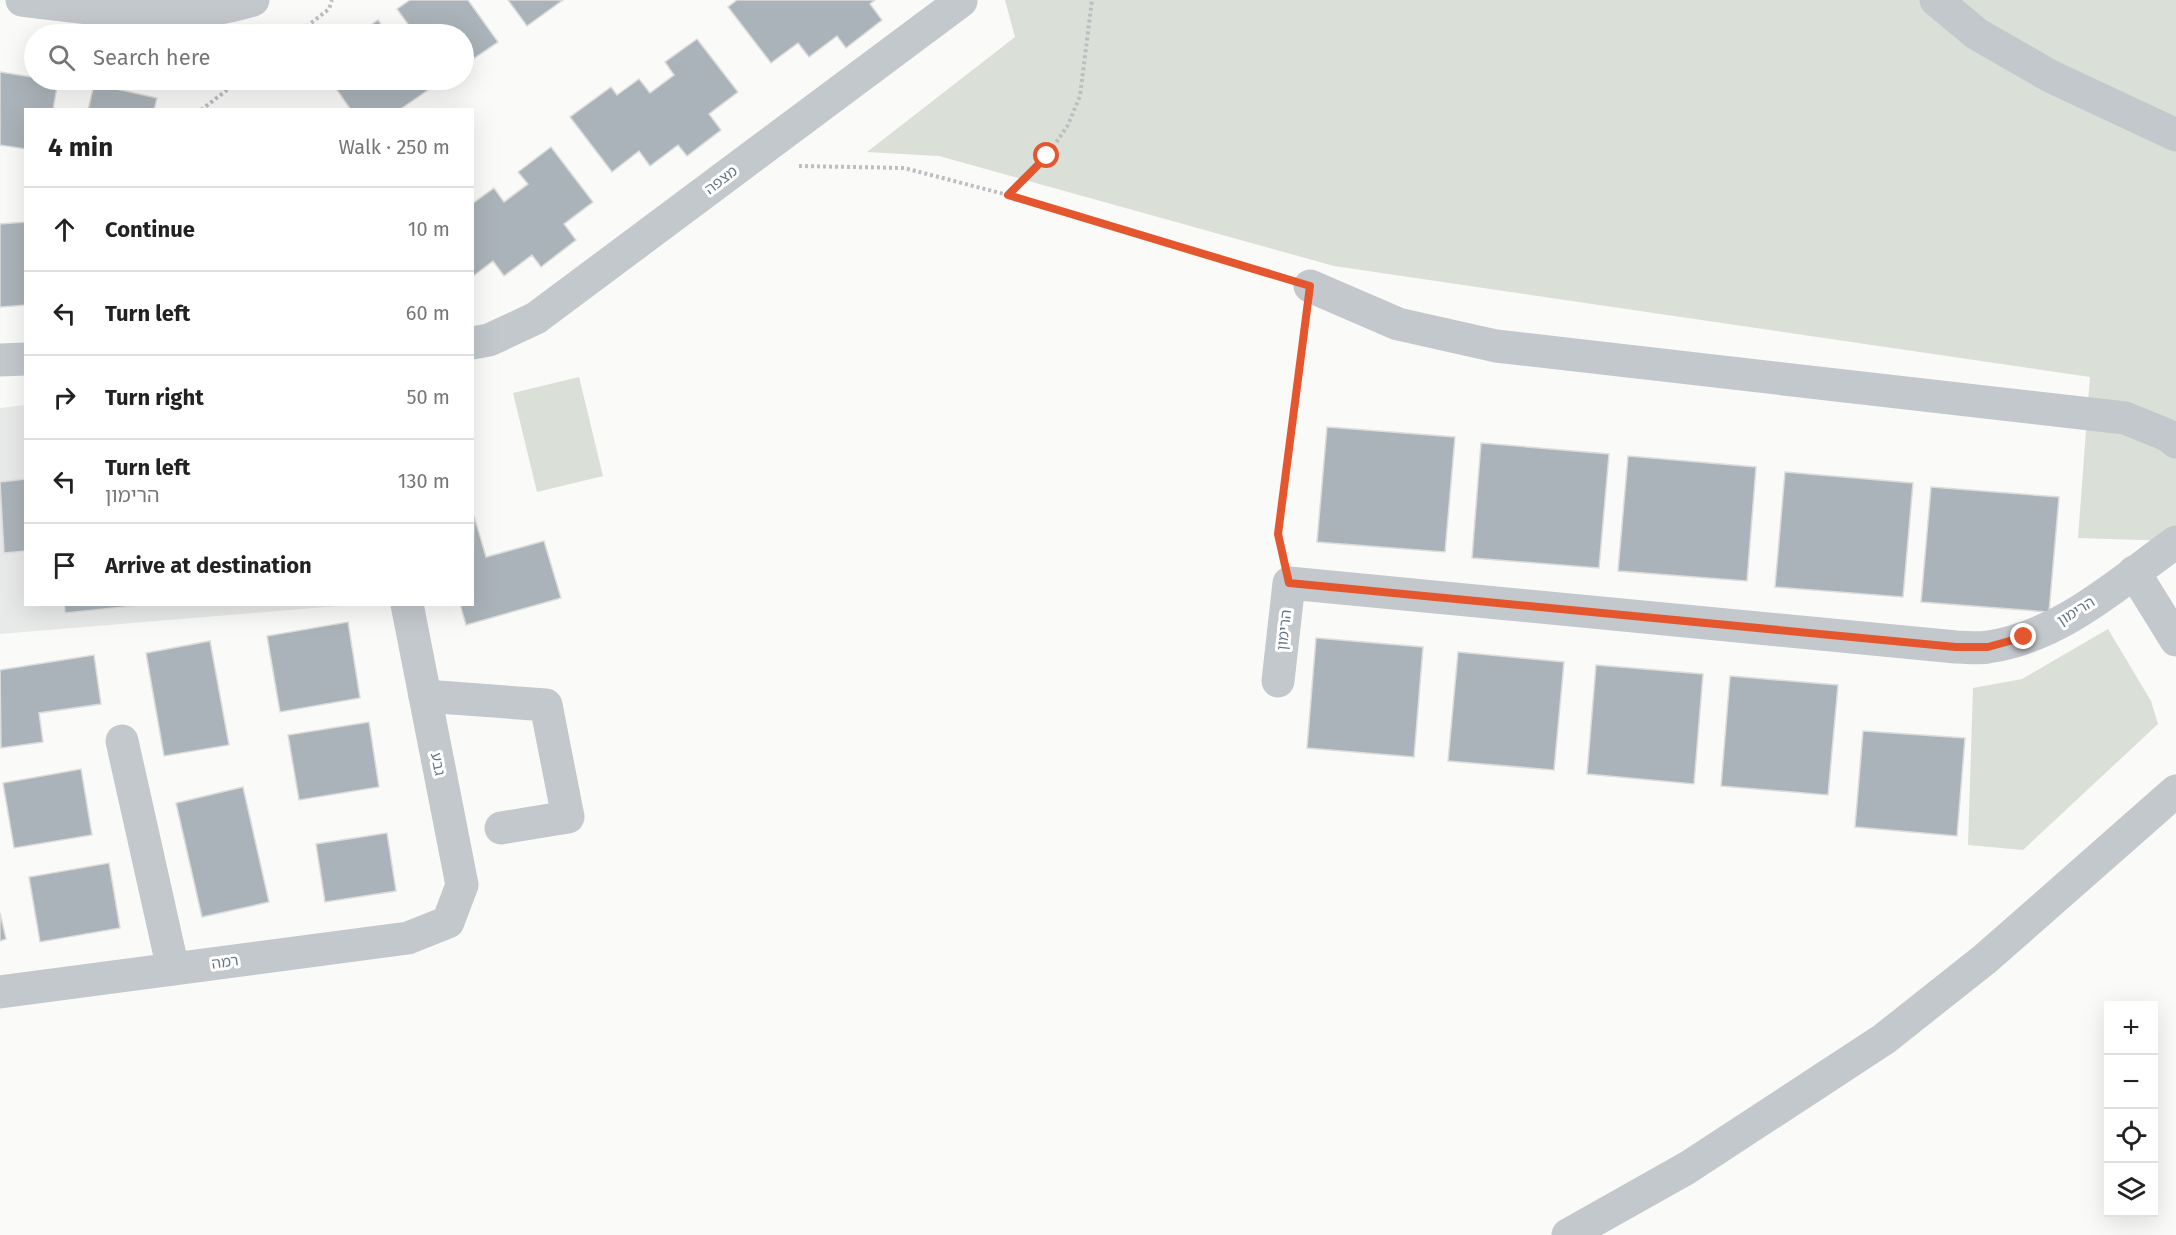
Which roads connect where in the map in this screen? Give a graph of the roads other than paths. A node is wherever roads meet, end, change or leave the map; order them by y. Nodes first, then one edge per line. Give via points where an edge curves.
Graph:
1 (22, 0) edge
2 (253, 0) edge
3 (1936, 0) edge
4 (961, 1) edge
5 (2176, 135) edge
6 (1310, 286) road end
7 (474, 343) edge
8 (24, 359) edge
9 (0, 360) edge
10 (2176, 442) edge
11 (2176, 542) edge
12 (2134, 572) junction
13 (407, 606) edge
14 (2176, 640) edge
15 (1278, 681) dead end
16 (424, 696) junction
17 (122, 741) dead end
18 (2176, 791) edge
19 (501, 828) dead end
20 (448, 922) joint
21 (173, 969) junction
22 (0, 992) edge
23 (1568, 1235) edge

1 - 2 street via 130,13 189,13
3 - 5 street via 1977,34 2050,76
4 - 7 street, מצפה via 536,318 489,340
6 - 10 street via 1398,324 1496,346 2126,418
8 - 9 street
11 - 12 street, הרימון
12 - 14 street
12 - 15 street, הרימון via 2067,619 1988,647 1944,646 1289,583
13 - 16 street, גבע
16 - 19 street via 546,705 568,817
16 - 20 street, גבע via 462,885
17 - 21 street
18 - 23 street via 1985,959 1884,1039 1687,1168
20 - 21 street, רמה via 408,938
21 - 22 street, רמה

